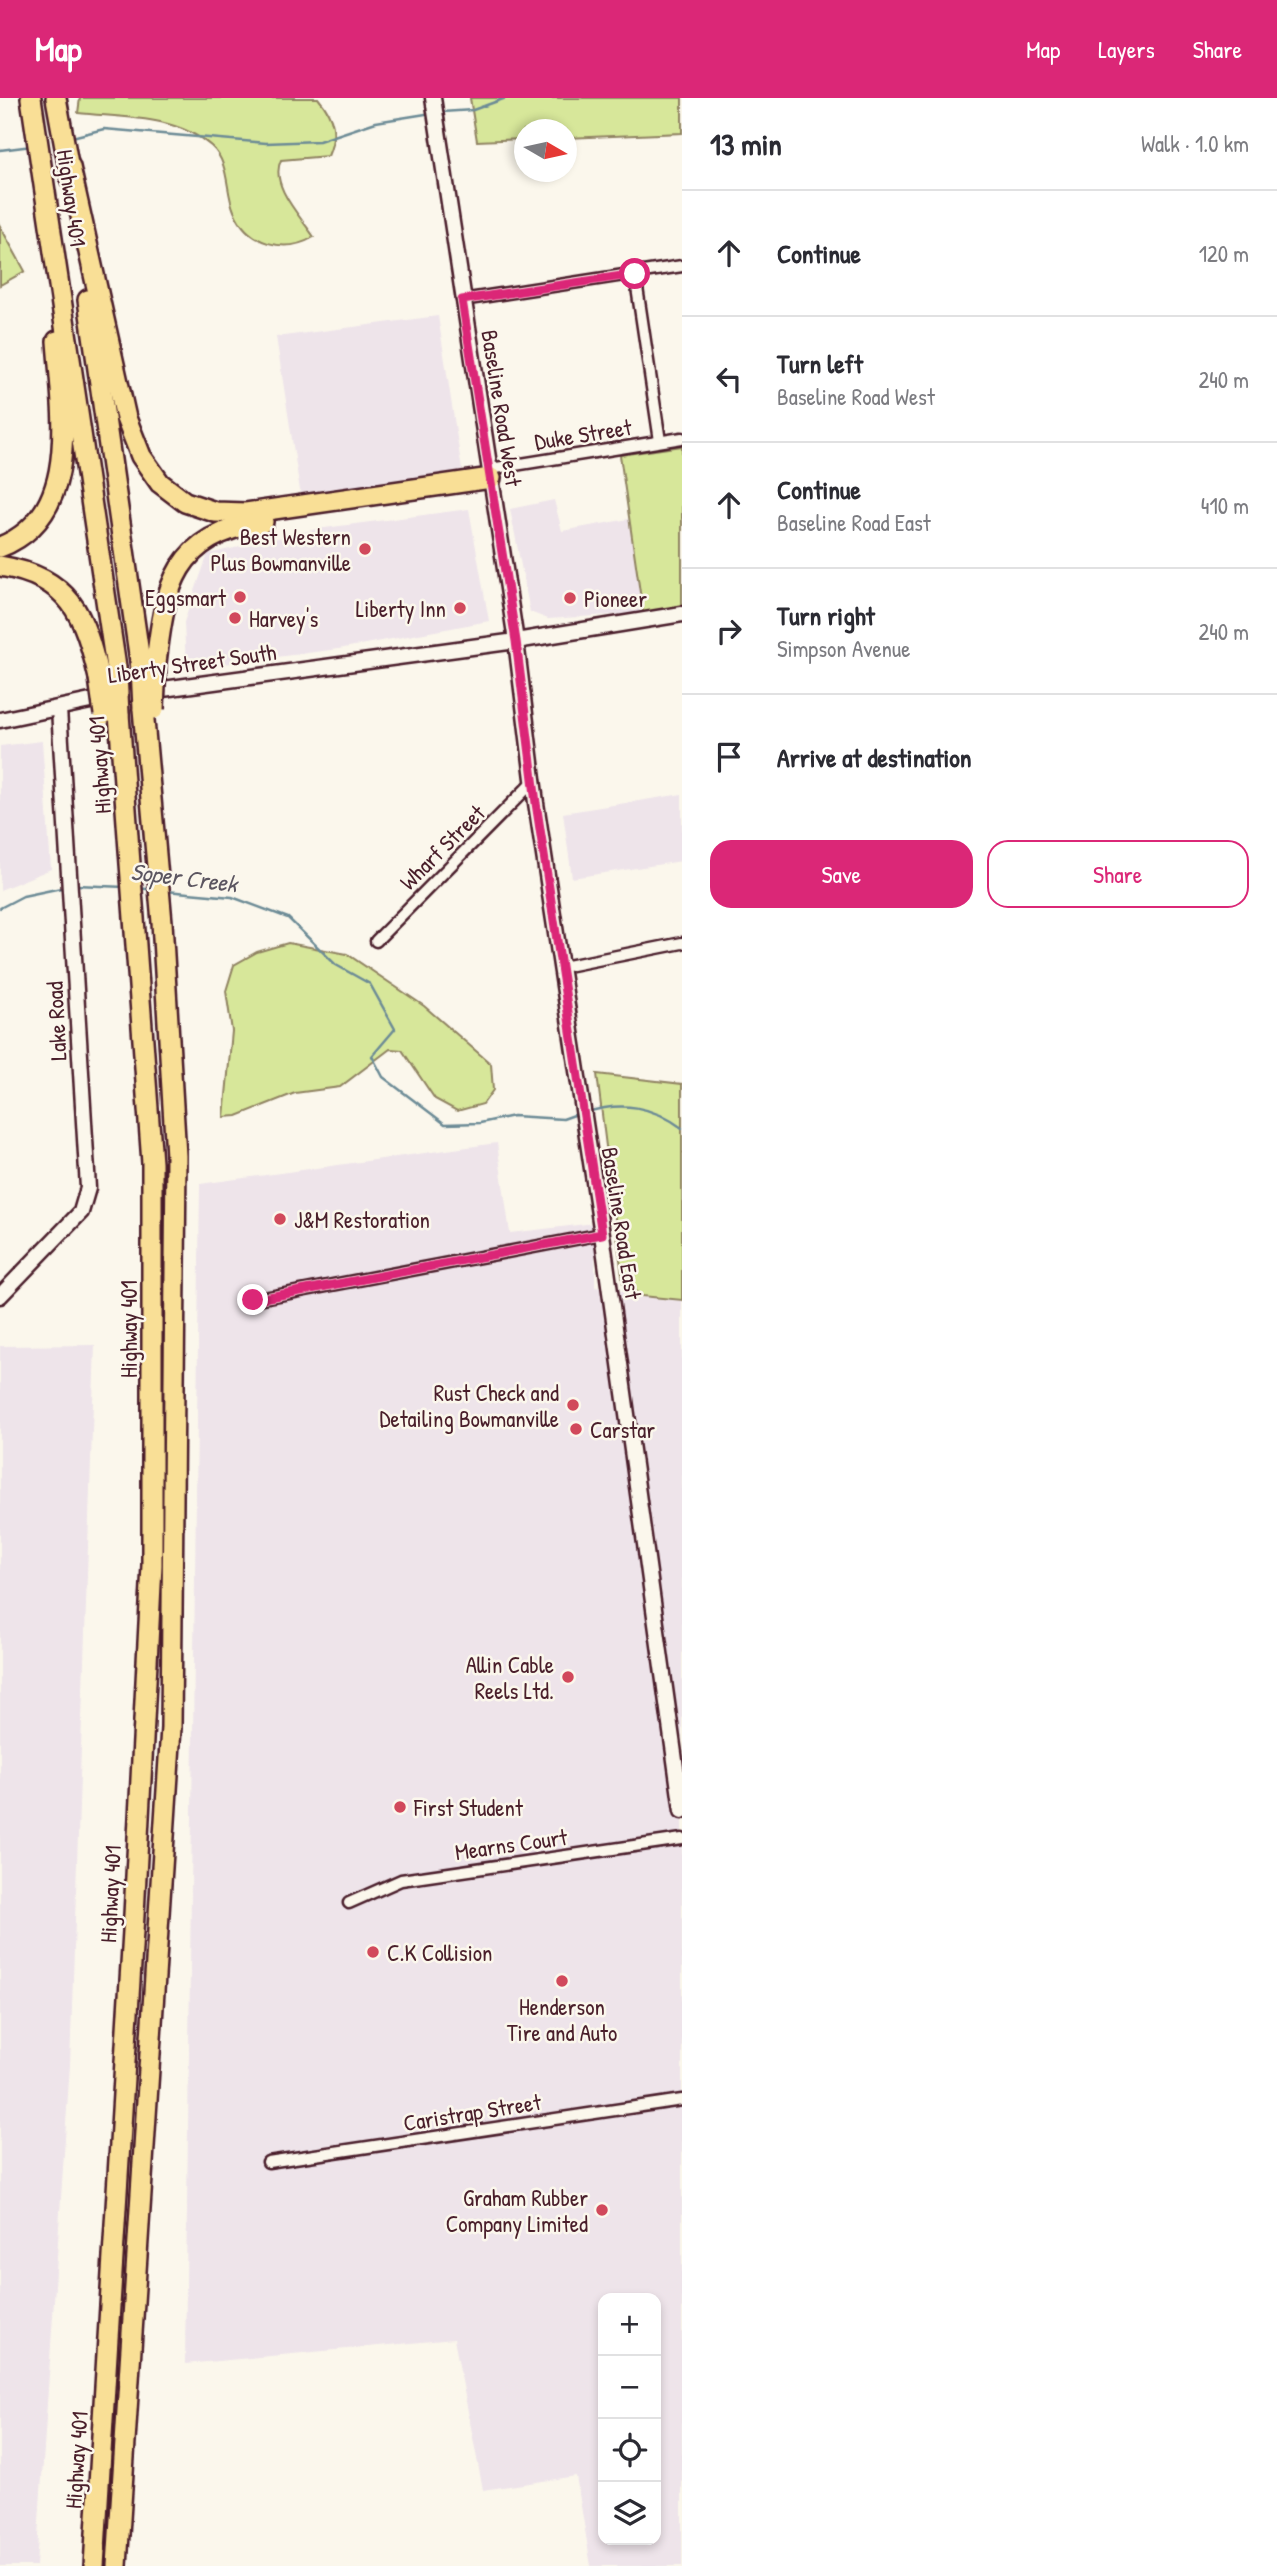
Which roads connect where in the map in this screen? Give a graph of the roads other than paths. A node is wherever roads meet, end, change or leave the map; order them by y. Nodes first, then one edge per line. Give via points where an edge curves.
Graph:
1 (31, 98) edge
2 (56, 98) edge
3 (433, 98) edge
4 (70, 167) junction
5 (45, 176) junction
6 (682, 267) edge
7 (635, 274) junction
8 (462, 300) junction
9 (682, 438) edge
10 (660, 441) junction
11 (491, 479) junction
12 (0, 547) edge
13 (0, 566) edge
14 (682, 614) edge
15 (516, 641) junction
16 (148, 665) junction
17 (108, 676) junction
18 (59, 709) junction
19 (0, 720) edge
20 (534, 781) junction
21 (376, 941) dead end
22 (682, 943) edge
23 (562, 967) junction
24 (602, 1234) junction
25 (0, 1296) edge
26 (253, 1300) dead end
27 (682, 1811) edge
28 (682, 1839) edge
29 (349, 1903) dead end
30 (682, 2100) edge
31 (268, 2162) dead end
32 (94, 2566) edge
33 (117, 2566) edge

1 - 5 highway, Highway 401
2 - 4 highway, Highway 401
3 - 8 street, Baseline Road West
4 - 11 highway via 126,418 149,472 172,494 200,508 246,513
4 - 16 highway, Highway 401
5 - 12 highway via 61,397 60,470 53,498 40,521 17,541
5 - 17 highway, Highway 401
6 - 7 street
7 - 8 street
7 - 10 street
8 - 11 street, Baseline Road West
9 - 10 street, Duke Street
10 - 11 street, Duke Street
11 - 15 street, Baseline Road West
11 - 16 highway via 216,534 192,552 174,576
13 - 17 highway via 42,576 61,592 78,612
14 - 15 street, Liberty Street South
15 - 18 street, Liberty Street South via 119,695
15 - 20 street, Baseline Road East
16 - 33 highway, Highway 401, bridge via 162,842 158,876 176,1156 171,1728
17 - 32 highway, Highway 401, bridge via 130,853 152,1163 152,1565
18 - 19 street, Liberty Street South
18 - 25 street, Lake Road via 88,1188 81,1212
20 - 21 street, Wharf Street
20 - 23 street, Baseline Road East
22 - 23 street
23 - 24 street, Baseline Road East
24 - 26 street
24 - 27 street, Baseline Road East
28 - 29 street, Mearns Court via 401,1880
30 - 31 street, Caristrap Street

